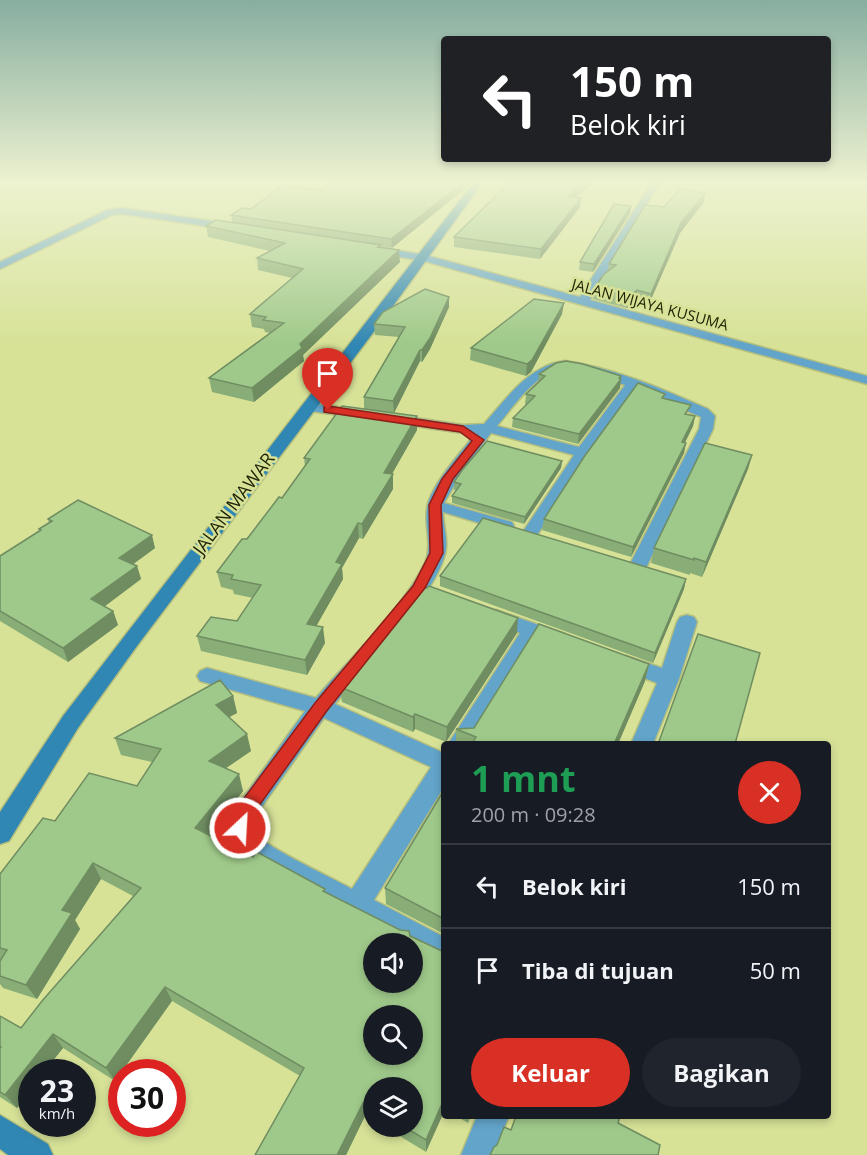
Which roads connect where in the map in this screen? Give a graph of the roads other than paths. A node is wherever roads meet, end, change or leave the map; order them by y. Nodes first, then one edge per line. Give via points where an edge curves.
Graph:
1 (59, 236) edge
2 (441, 236) edge
3 (623, 236) edge
4 (368, 249) edge
5 (425, 258) junction
6 (0, 266) edge
7 (582, 303) junction
8 (867, 380) edge
9 (633, 383) junction
10 (308, 407) junction
11 (483, 434) junction
12 (579, 459) junction
13 (435, 505) junction
14 (530, 533) junction
15 (551, 540) edge
16 (658, 573) edge
17 (418, 588) junction
18 (439, 596) edge
19 (480, 611) edge
20 (687, 622) dead end
21 (532, 629) junction
22 (574, 645) edge
23 (605, 656) edge
24 (207, 676) dead end
25 (669, 679) junction
26 (320, 707) junction
27 (461, 741) edge
28 (643, 741) edge
29 (441, 764) edge
30 (441, 770) edge
31 (0, 833) edge
32 (357, 904) junction
33 (441, 950) edge
34 (492, 1119) edge
35 (0, 1131) edge
36 (37, 1155) edge
37 (477, 1155) edge

1 - 6 street
2 - 5 street, JALAN MAWAR
3 - 7 street
4 - 5 street, JALAN WIJAYA KUSUMA
5 - 7 street, JALAN WIJAYA KUSUMA
5 - 10 street, JALAN MAWAR
7 - 8 street, JALAN WIJAYA KUSUMA
9 - 11 street via 582,368 549,367
9 - 12 street
9 - 16 street via 703,412 709,421 633,564
10 - 11 street
10 - 31 street, JALAN MAWAR via 80,708
11 - 12 street
11 - 13 street via 448,479
12 - 14 street
13 - 14 street
13 - 17 street via 437,553
14 - 15 street
17 - 18 street
17 - 26 street
19 - 21 street
20 - 25 street
21 - 22 street
21 - 27 street
23 - 25 street
24 - 26 street
25 - 28 street
26 - 29 street
26 - 32 street via 243,815 240,828 246,841 264,854
30 - 32 street
32 - 33 street
34 - 37 street
35 - 36 street

